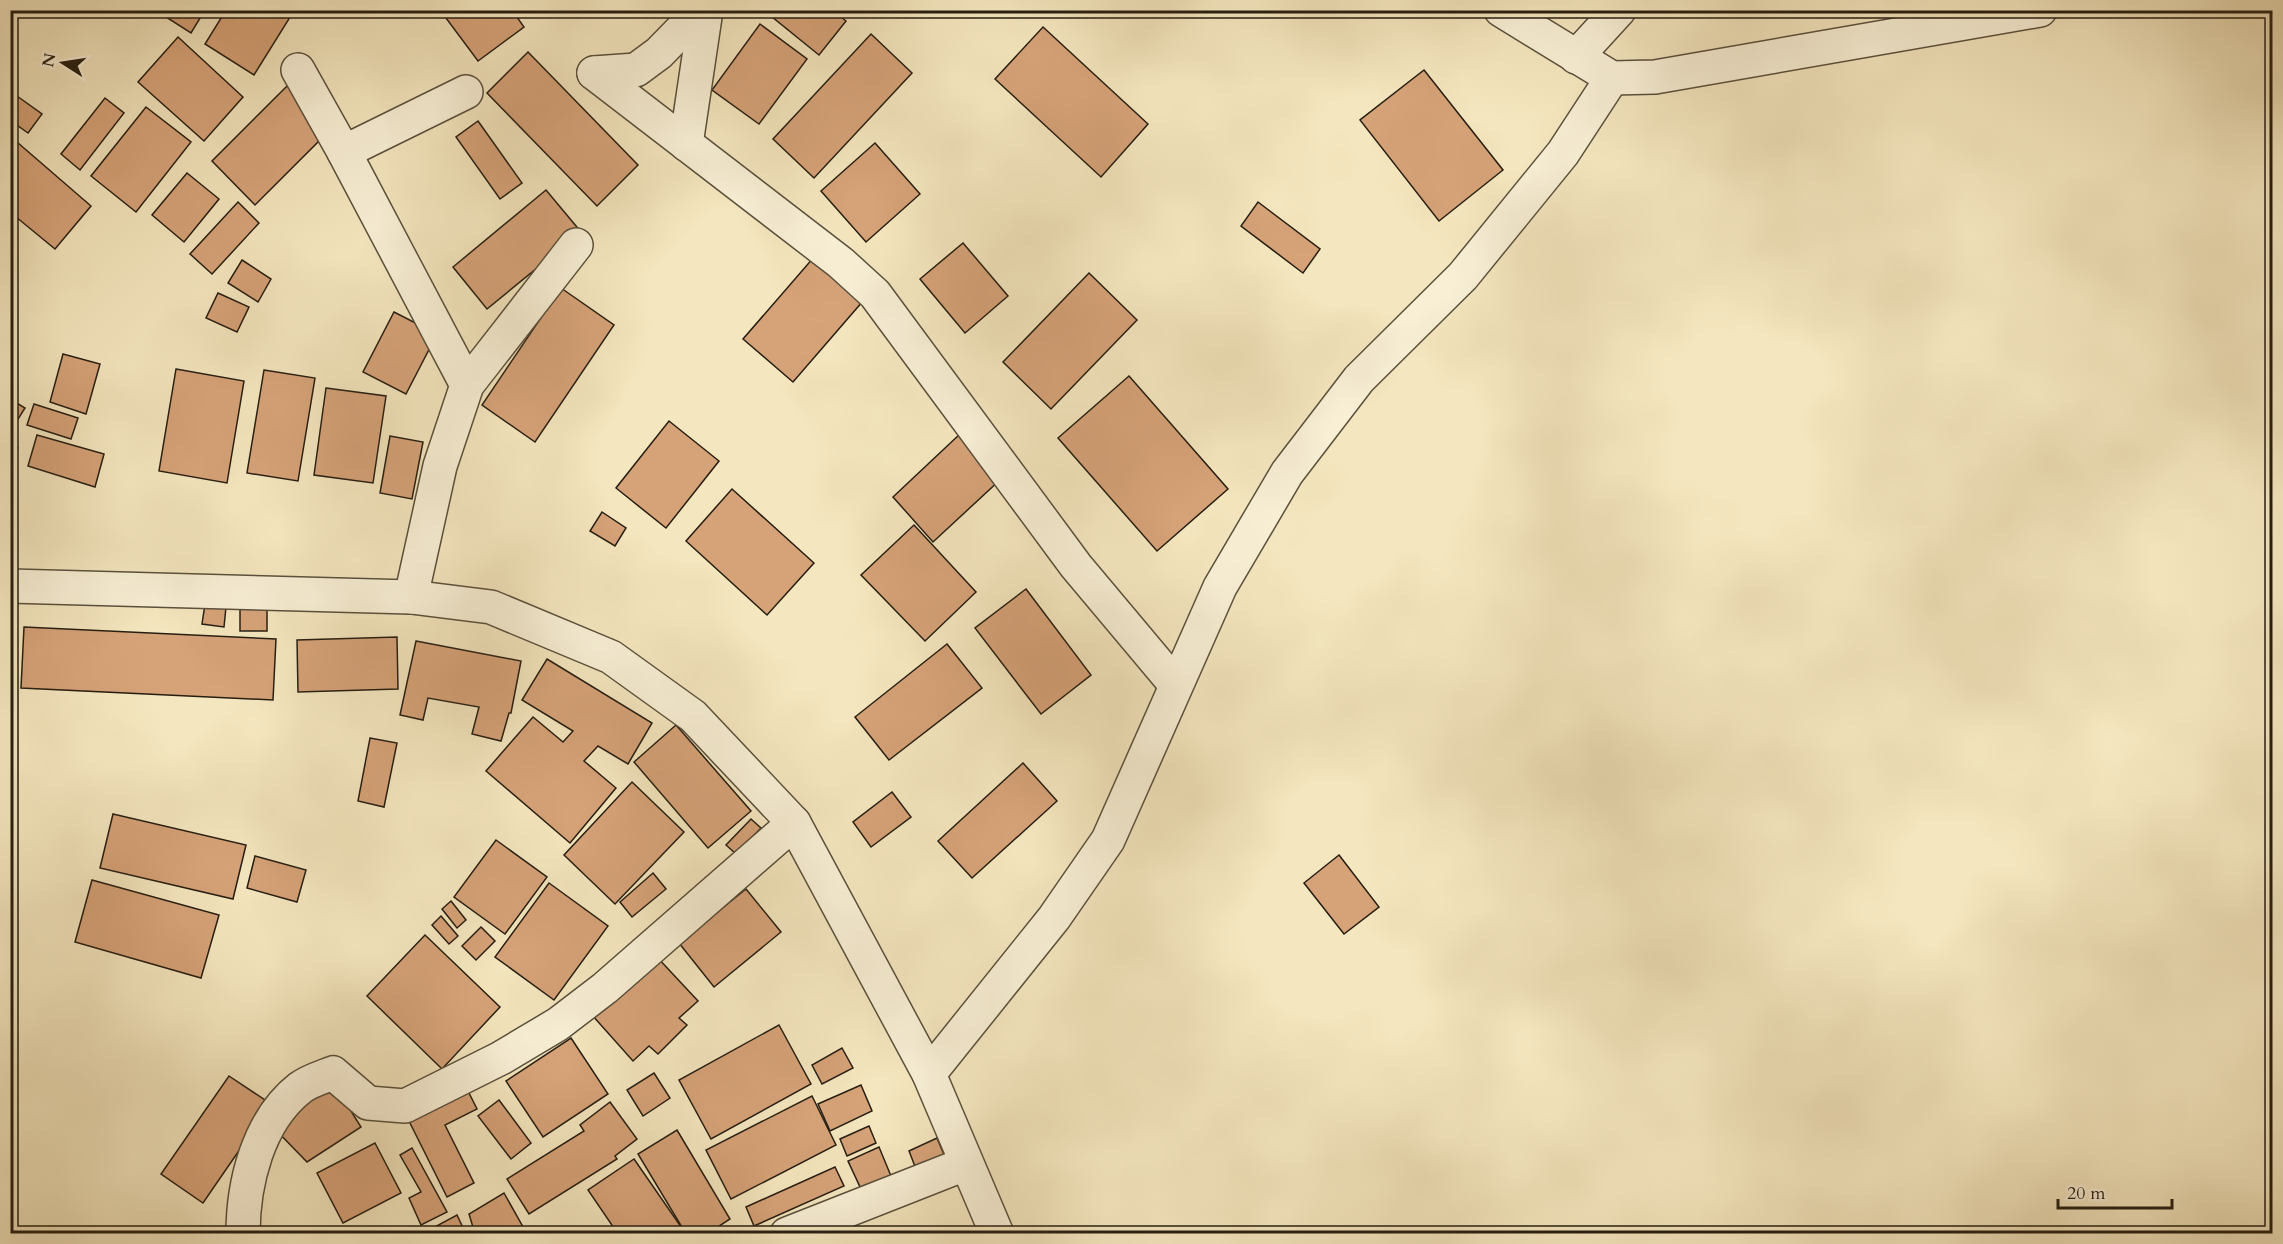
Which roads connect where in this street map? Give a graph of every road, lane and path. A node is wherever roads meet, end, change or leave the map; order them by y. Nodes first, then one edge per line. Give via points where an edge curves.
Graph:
1 (701, 10) edge
2 (706, 10) edge
3 (1501, 10) edge
4 (1619, 10) edge
5 (2040, 10) edge
6 (1576, 57) junction
7 (298, 70) dead end
8 (1612, 78) junction
9 (466, 92) dead end
10 (686, 144) junction
11 (344, 152) junction
12 (576, 245) dead end
13 (467, 385) junction
14 (10, 586) edge
15 (411, 597) junction
16 (1175, 684) junction
17 (794, 823) junction
18 (929, 1074) junction
19 (965, 1164) junction
20 (243, 1233) edge
21 (787, 1233) edge
22 (997, 1233) edge

1 - 10 street via 659,53 636,70 594,73
2 - 10 street
3 - 6 street
4 - 6 street
5 - 8 street via 1655,77
6 - 8 street
7 - 11 street
8 - 16 street via 1563,153 1462,276 1359,379 1287,473 1220,586
9 - 11 street
10 - 16 street via 841,263 875,294 1076,566
11 - 13 street
12 - 13 street
13 - 15 street via 440,466
14 - 15 street
15 - 17 street via 491,607 611,657 693,716
16 - 18 street via 1108,840 1054,918
17 - 18 street
17 - 20 street via 605,988 558,1024 501,1058 405,1106 368,1103 333,1073 301,1087 281,1107 253,1156 243,1203
18 - 19 street
19 - 21 street
19 - 22 street

